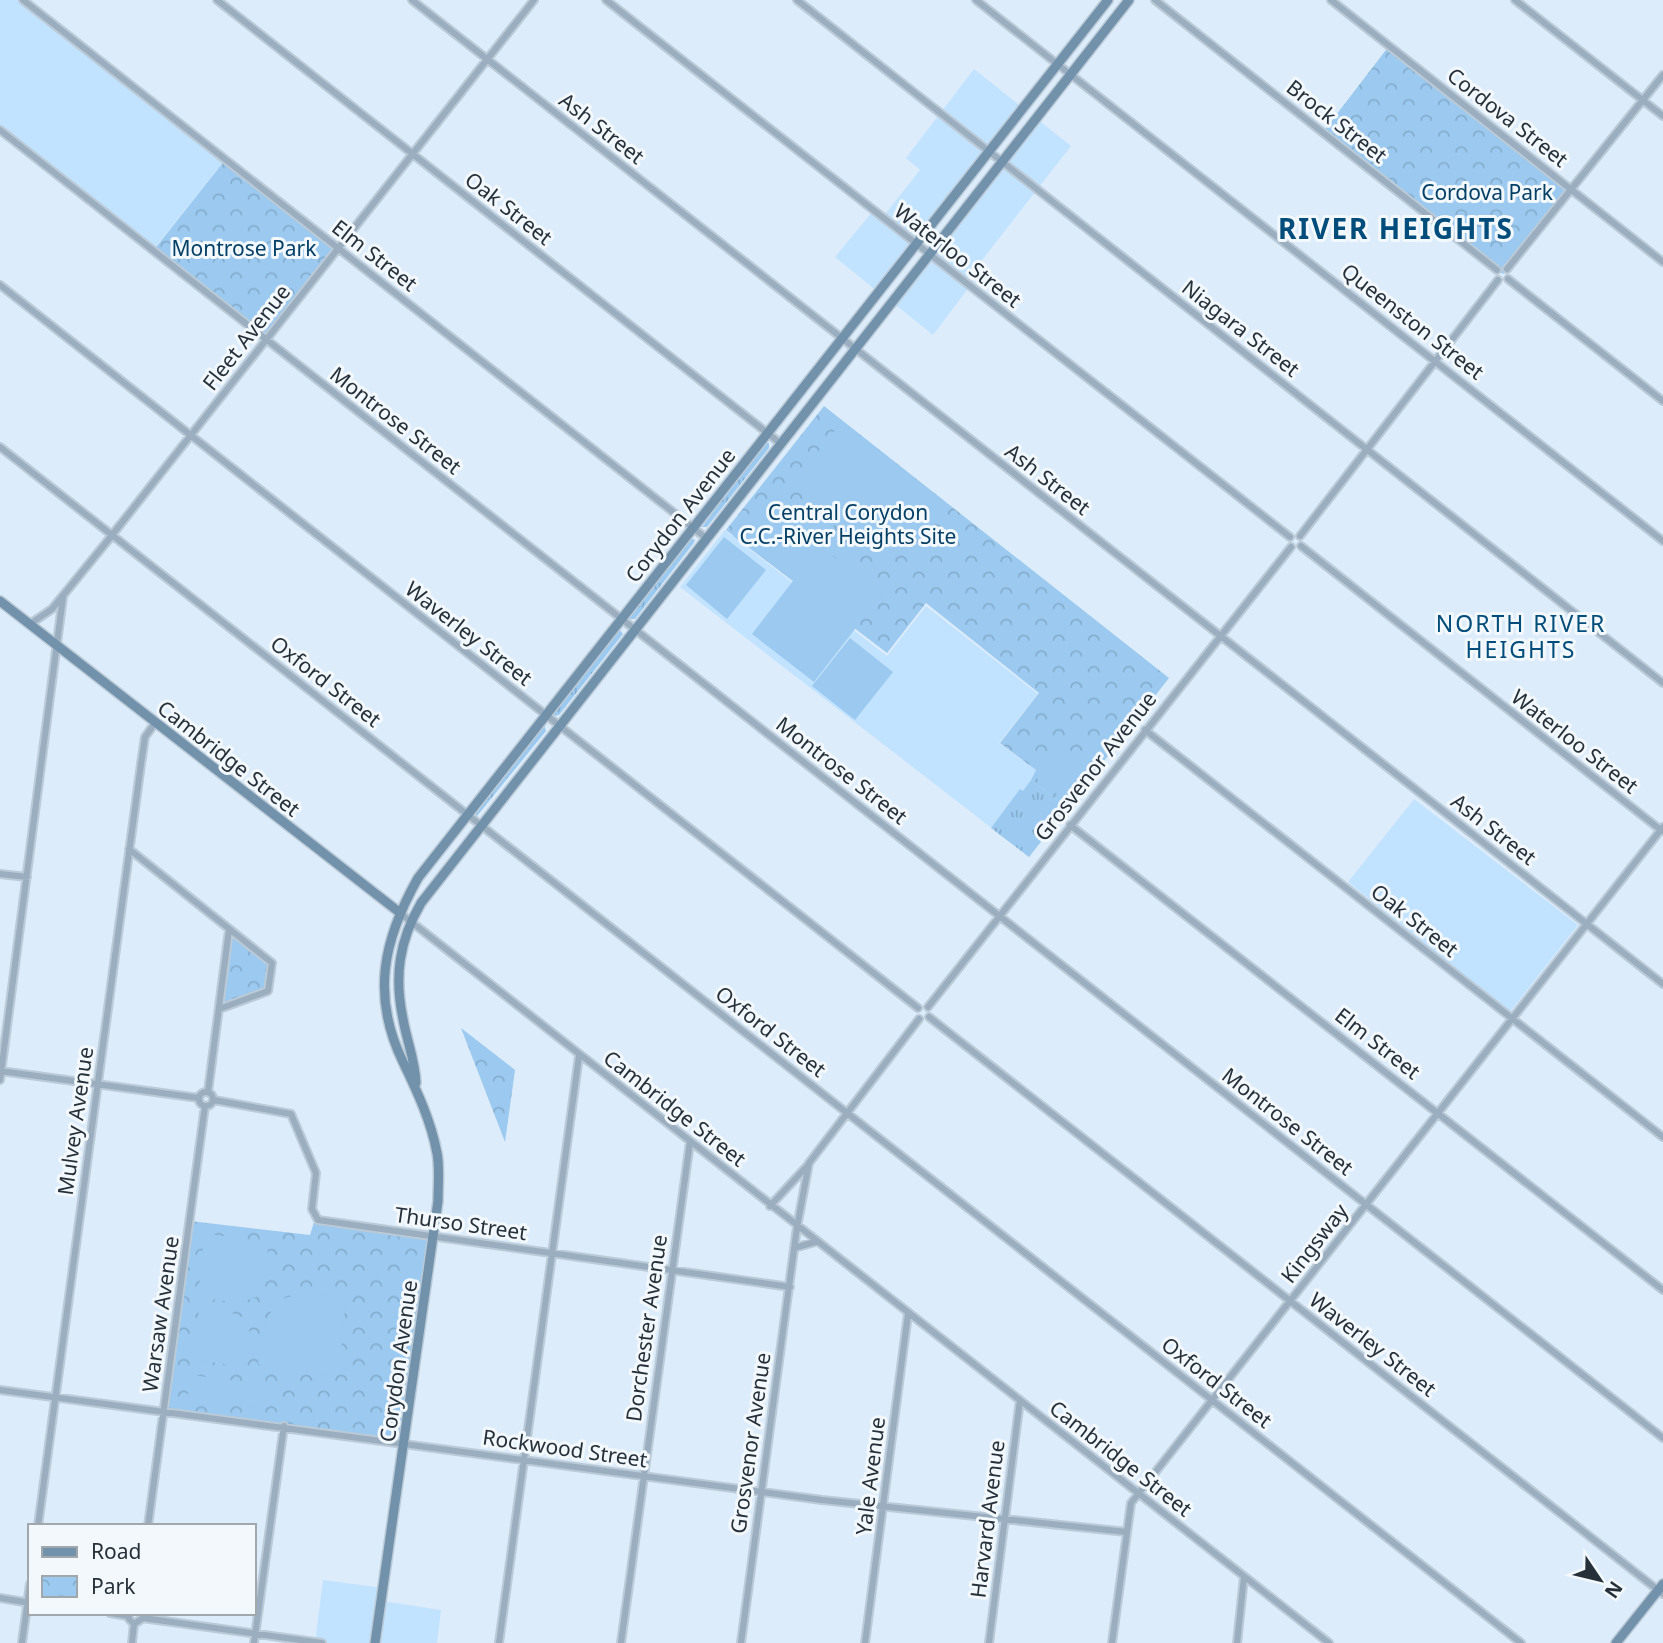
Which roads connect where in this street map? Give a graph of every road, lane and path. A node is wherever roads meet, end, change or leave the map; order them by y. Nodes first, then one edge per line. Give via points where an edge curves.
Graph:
1 (23, 0) edge
2 (217, 0) edge
3 (412, 0) edge
4 (534, 0) edge
5 (606, 0) edge
6 (797, 0) edge
7 (976, 0) edge
8 (1108, 0) edge
9 (1129, 0) edge
10 (1156, 0) edge
11 (1331, 0) edge
12 (1515, 0) edge
13 (487, 59) junction
14 (1057, 64) junction
15 (1070, 75) junction
16 (1663, 75) edge
17 (1643, 101) junction
18 (1663, 116) edge
19 (0, 130) edge
20 (989, 151) junction
21 (412, 154) junction
22 (1002, 161) junction
23 (1572, 189) junction
24 (916, 244) junction
25 (338, 248) junction
26 (929, 254) junction
27 (1663, 262) edge
28 (1507, 269) junction
29 (1497, 270) junction
30 (1508, 279) junction
31 (1498, 280) junction
32 (0, 285) edge
33 (842, 338) junction
34 (266, 340) junction
35 (855, 349) junction
36 (1436, 361) junction
37 (1663, 401) edge
38 (767, 433) junction
39 (190, 436) junction
40 (780, 443) junction
41 (0, 447) edge
42 (1366, 450) junction
43 (693, 527) junction
44 (113, 535) junction
45 (1300, 536) junction
46 (1290, 537) junction
47 (706, 538) junction
48 (1663, 541) edge
49 (1301, 546) junction
50 (1291, 547) junction
51 (63, 596) junction
52 (0, 601) edge
53 (621, 619) junction
54 (30, 624) junction
55 (634, 629) junction
56 (1219, 636) junction
57 (58, 647) junction
58 (1663, 683) edge
59 (545, 716) junction
60 (155, 723) junction
61 (558, 726) junction
62 (1145, 730) junction
63 (467, 815) junction
64 (480, 825) junction
65 (1070, 825) junction
66 (1662, 830) edge
67 (130, 849) junction
68 (0, 874) edge
69 (27, 877) junction
70 (399, 912) junction
71 (999, 915) junction
72 (410, 922) junction
73 (1587, 924) junction
74 (229, 930) junction
75 (1663, 984) edge
76 (928, 1007) junction
77 (918, 1008) junction
78 (219, 1009) junction
79 (929, 1017) junction
80 (919, 1018) junction
81 (1512, 1019) junction
82 (579, 1056) junction
83 (1, 1071) edge
84 (0, 1080) edge
85 (97, 1085) junction
86 (416, 1086) junction
87 (208, 1092) junction
88 (199, 1098) junction
89 (214, 1100) junction
90 (205, 1106) junction
91 (846, 1112) junction
92 (1438, 1113) junction
93 (1663, 1137) edge
94 (690, 1142) junction
95 (809, 1163) junction
96 (1367, 1205) junction
97 (770, 1206) junction
98 (797, 1227) junction
99 (432, 1237) junction
100 (815, 1242) junction
101 (794, 1248) junction
102 (552, 1253) junction
103 (673, 1269) junction
104 (790, 1287) junction
105 (1663, 1290) edge
106 (1291, 1301) junction
107 (908, 1314) junction
108 (0, 1390) edge
109 (55, 1398) junction
110 (1020, 1400) junction
111 (1212, 1401) junction
112 (164, 1411) junction
113 (284, 1426) junction
114 (1663, 1438) edge
115 (404, 1443) junction
116 (524, 1459) junction
117 (644, 1475) junction
118 (761, 1492) junction
119 (1138, 1494) junction
120 (883, 1508) junction
121 (1005, 1518) junction
122 (38, 1524) edge
123 (148, 1524) edge
124 (1127, 1532) junction
125 (1244, 1577) junction
126 (1661, 1590) edge
127 (0, 1598) edge
128 (28, 1603) edge
129 (129, 1615) edge
130 (142, 1616) edge
131 (134, 1624) junction
132 (256, 1633) junction
133 (22, 1643) edge
134 (132, 1643) edge
135 (254, 1643) edge
136 (322, 1643) edge
137 (376, 1643) edge
138 (499, 1643) edge
139 (621, 1643) edge
140 (741, 1643) edge
141 (864, 1643) edge
142 (989, 1643) edge
143 (1112, 1643) edge
144 (1237, 1643) edge
145 (1329, 1643) edge
146 (1521, 1643) edge
147 (1616, 1643) edge

1 - 25 street, Elm Street
2 - 21 street, Oak Street
3 - 13 street, Ash Street
4 - 13 street, Fleet Avenue
5 - 24 street, Waterloo Street
6 - 20 street, Niagara Street
7 - 14 street, Queenston Street
8 - 14 main road, Corydon Avenue
9 - 15 main road, Corydon Avenue
10 - 29 street, Brock Street
11 - 23 street, Cordova Street
12 - 17 street
13 - 21 street, Fleet Avenue
13 - 33 street, Ash Street
14 - 15 street, Queenston Street
14 - 20 main road, Corydon Avenue
15 - 22 main road, Corydon Avenue
15 - 36 street, Queenston Street
16 - 17 street
17 - 18 street
17 - 23 street
19 - 34 street, Montrose Street
20 - 22 street, Niagara Street
20 - 24 main road, Corydon Avenue
21 - 25 street, Fleet Avenue
21 - 38 street, Oak Street
22 - 26 main road, Corydon Avenue
22 - 42 street, Niagara Street
23 - 27 street, Cordova Street
23 - 28 street
24 - 26 street, Waterloo Street
24 - 33 main road, Corydon Avenue
25 - 34 street, Fleet Avenue
25 - 43 street, Elm Street
26 - 35 main road, Corydon Avenue
26 - 46 street, Waterloo Street
28 - 29 street
28 - 30 street
29 - 31 street
30 - 31 street
30 - 37 street
31 - 36 street
32 - 39 street, Waverley Street
33 - 35 street, Ash Street
33 - 38 main road, Corydon Avenue
34 - 39 street, Fleet Avenue
34 - 53 street, Montrose Street
35 - 40 main road, Corydon Avenue
35 - 56 street, Ash Street
36 - 42 street
36 - 48 street, Queenston Street
38 - 40 street, Oak Street
38 - 43 main road, Corydon Avenue
39 - 44 street, Fleet Avenue
39 - 59 street, Waverley Street
40 - 47 main road, Corydon Avenue
41 - 44 street, Oxford Street
42 - 45 street
42 - 58 street, Niagara Street
43 - 47 street, Elm Street
43 - 53 main road, Corydon Avenue
44 - 51 street, Fleet Avenue
44 - 63 street, Oxford Street
45 - 46 street
45 - 49 street
46 - 50 street
47 - 55 main road, Corydon Avenue
49 - 50 street
49 - 66 street, Waterloo Street
50 - 56 street, Grosvenor Avenue
51 - 54 street, Fleet Avenue
51 - 57 street
52 - 54 main road, Cambridge Street
53 - 55 street, Montrose Street
53 - 59 main road, Corydon Avenue
54 - 57 main road, Cambridge Street
55 - 61 main road, Corydon Avenue
55 - 71 street, Montrose Street
56 - 62 street, Grosvenor Avenue
56 - 73 street, Ash Street
57 - 60 main road, Cambridge Street
57 - 69 street
59 - 61 street, Waverley Street
59 - 63 main road, Corydon Avenue
60 - 67 street, Mulvey Avenue via 145,737
60 - 70 main road, Cambridge Street
61 - 64 main road, Corydon Avenue
61 - 77 street, Waverley Street
62 - 65 street, Grosvenor Avenue
62 - 81 street, Oak Street
63 - 64 street, Oxford Street
63 - 70 main road, Corydon Avenue via 418,878
64 - 72 main road, Corydon Avenue via 428,891
64 - 91 street, Oxford Street
65 - 71 street, Grosvenor Avenue
65 - 92 street, Elm Street
66 - 73 street, Kingsway
67 - 74 street
67 - 85 street, Mulvey Avenue
68 - 69 street
69 - 83 street
70 - 72 street, Cambridge Street
70 - 86 main road, Corydon Avenue via 383,981 390,1025
71 - 76 street, Grosvenor Avenue
71 - 96 street, Montrose Street
72 - 82 street, Cambridge Street
72 - 86 main road, Corydon Avenue via 397,980 415,1057
73 - 75 street, Ash Street
73 - 81 street, Kingsway
74 - 78 street
74 - 78 street via 272,963 268,991
76 - 77 street
76 - 79 street
77 - 80 street
78 - 87 street
79 - 80 street
79 - 106 street, Waverley Street
80 - 91 street, Grosvenor Avenue
81 - 92 street, Kingsway
81 - 93 street, Oak Street
82 - 94 street, Cambridge Street
82 - 102 street
83 - 84 street
83 - 85 street
85 - 88 street
85 - 109 street, Mulvey Avenue
86 - 99 main road, Corydon Avenue via 438,1154
87 - 88 street
87 - 89 street
88 - 90 street
89 - 90 street
89 - 99 street, Thurso Street via 291,1114 316,1173 315,1219
90 - 112 street, Warsaw Avenue
91 - 95 street, Grosvenor Avenue
91 - 111 street, Oxford Street
92 - 96 street, Kingsway
92 - 105 street, Elm Street
94 - 97 street, Cambridge Street
94 - 103 street, Dorchester Avenue
95 - 97 street, Grosvenor Avenue
95 - 98 street, Grosvenor Avenue
96 - 106 street, Kingsway
96 - 114 street, Montrose Street
97 - 98 street, Cambridge Street
98 - 100 street, Cambridge Street
98 - 101 street, Grosvenor Avenue
99 - 102 street, Thurso Street
99 - 115 main road, Corydon Avenue
100 - 101 street
100 - 107 street, Cambridge Street
101 - 104 street, Grosvenor Avenue
102 - 103 street, Thurso Street
102 - 116 street
103 - 104 street, Thurso Street
103 - 117 street, Dorchester Avenue
104 - 118 street, Grosvenor Avenue
106 - 111 street, Kingsway
106 - 126 street, Waverley Street
107 - 110 street, Cambridge Street
107 - 120 street, Yale Avenue
108 - 109 street, Rockwood Street
109 - 112 street, Rockwood Street
109 - 122 street, Mulvey Avenue
110 - 119 street, Cambridge Street
110 - 121 street, Harvard Avenue
111 - 119 street, Kingsway
111 - 146 street, Oxford Street
112 - 113 street, Rockwood Street
112 - 123 street, Warsaw Avenue
113 - 115 street, Rockwood Street
113 - 132 street
115 - 116 street, Rockwood Street
115 - 137 main road, Corydon Avenue
116 - 117 street, Rockwood Street
116 - 138 street
117 - 118 street, Rockwood Street
117 - 139 street, Dorchester Avenue
118 - 120 street, Rockwood Street
118 - 140 street, Grosvenor Avenue
119 - 124 street, Kingsway via 1130,1503
119 - 125 street, Cambridge Street
120 - 121 street, Rockwood Street
120 - 141 street, Yale Avenue
121 - 124 street, Rockwood Street
121 - 142 street, Harvard Avenue
124 - 143 street, Kingsway
125 - 144 street
125 - 145 street, Cambridge Street
126 - 147 main road
127 - 128 street
128 - 133 street
129 - 131 street
130 - 131 street
130 - 132 street
131 - 134 street
132 - 135 street
132 - 136 street

